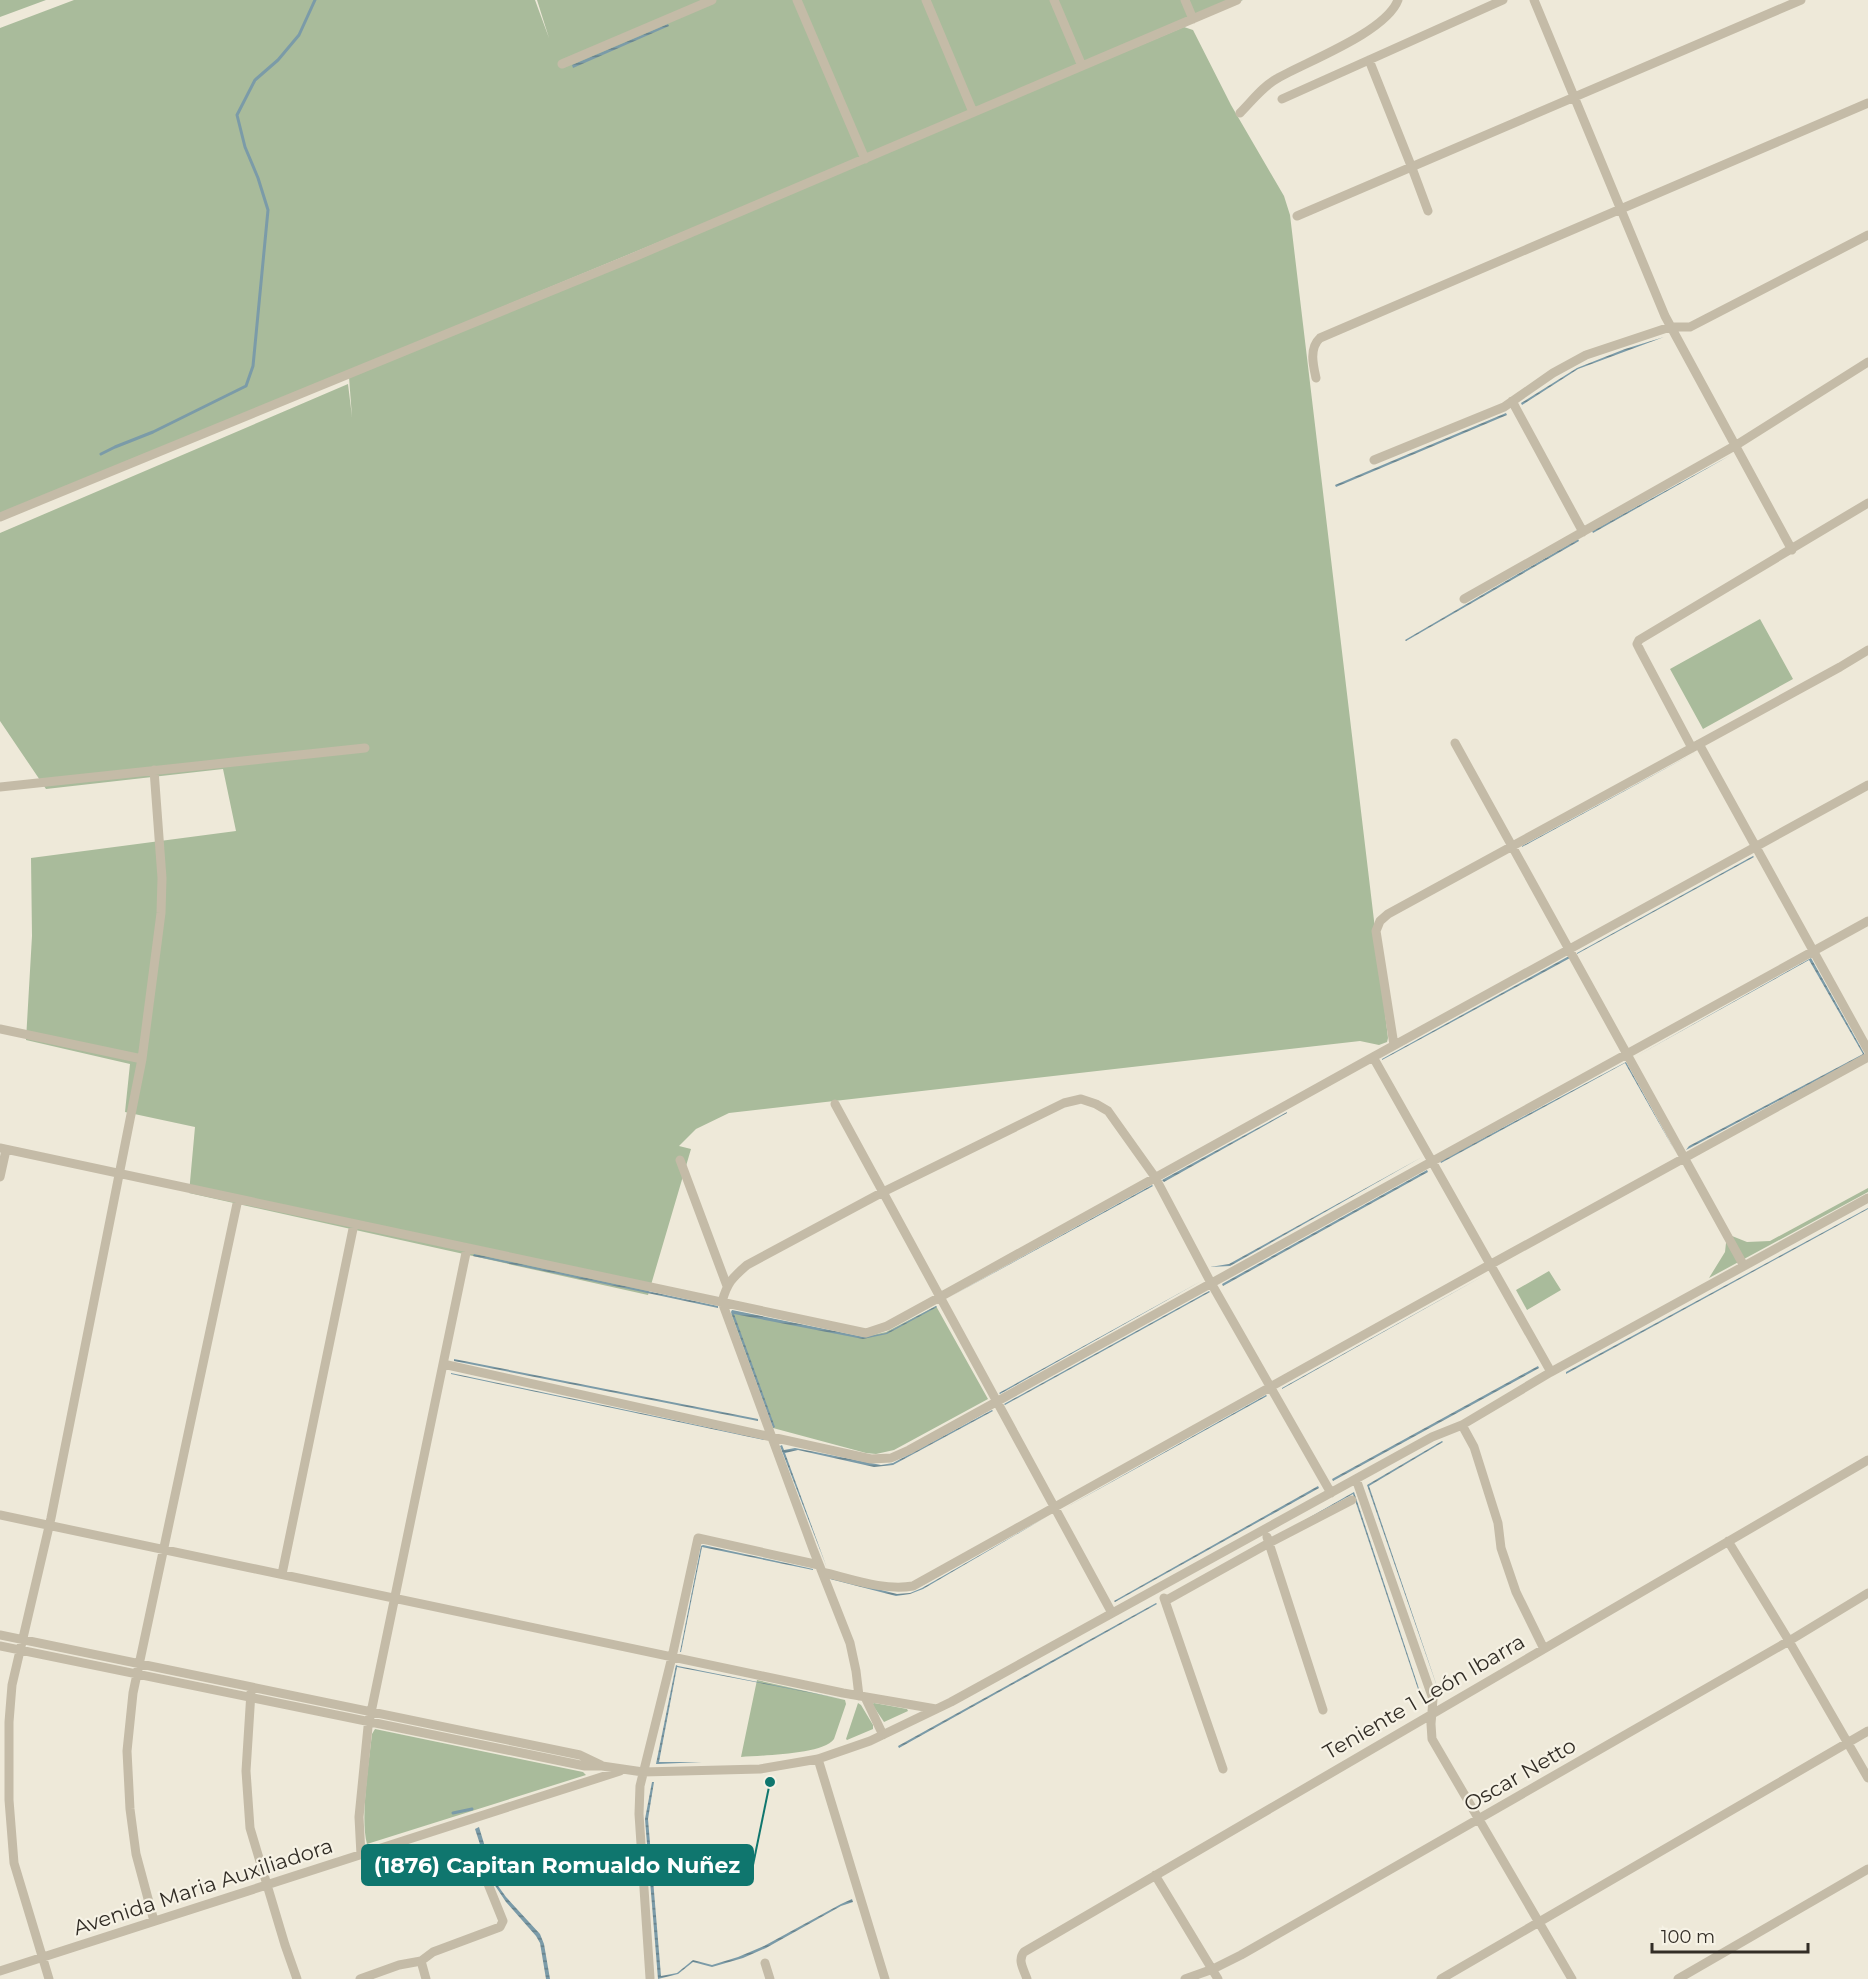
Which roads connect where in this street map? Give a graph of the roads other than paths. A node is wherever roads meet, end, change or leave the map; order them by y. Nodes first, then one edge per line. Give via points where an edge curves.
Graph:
1 (712, 0) edge
2 (797, 0) edge
3 (926, 0) edge
4 (1054, 0) edge
5 (1185, 0) edge
6 (1237, 0) edge
7 (1398, 0) edge
8 (1503, 0) edge
9 (1534, 0) edge
10 (1801, 0) edge
11 (1193, 19) junction
12 (1369, 60) junction
13 (562, 64) dead end
14 (1082, 66) junction
15 (1574, 97) junction
16 (1282, 99) dead end
17 (1868, 103) edge
18 (974, 112) junction
19 (1240, 113) dead end
20 (865, 159) junction
21 (1412, 168) junction
22 (1620, 208) junction
23 (1428, 211) dead end
24 (1297, 216) dead end
25 (1868, 236) edge
26 (1670, 327) junction
27 (1868, 363) edge
28 (1316, 378) dead end
29 (1512, 401) junction
30 (1734, 446) junction
31 (1374, 460) dead end
32 (1868, 503) edge
33 (0, 518) edge
34 (1583, 532) junction
35 (1792, 550) junction
36 (1464, 599) dead end
37 (1868, 650) edge
38 (1455, 743) dead end
39 (1696, 746) junction
40 (365, 748) dead end
41 (154, 770) junction
42 (1868, 785) edge
43 (0, 787) edge
44 (1513, 845) junction
45 (1756, 847) junction
46 (1868, 921) edge
47 (1570, 949) junction
48 (1813, 951) junction
49 (0, 1029) edge
50 (1394, 1045) junction
51 (1868, 1050) edge
52 (1627, 1053) junction
53 (1373, 1056) junction
54 (1868, 1057) edge
55 (142, 1059) junction
56 (835, 1104) dead end
57 (3, 1149) edge
58 (1684, 1158) junction
59 (680, 1160) dead end
60 (1432, 1160) junction
61 (119, 1173) junction
62 (1155, 1177) junction
63 (0, 1178) edge
64 (883, 1192) junction
65 (1868, 1198) edge
66 (238, 1199) junction
67 (354, 1224) junction
68 (467, 1248) junction
69 (1490, 1265) junction
70 (1744, 1266) junction
71 (1211, 1282) junction
72 (727, 1286) junction
73 (940, 1297) junction
74 (722, 1302) junction
75 (443, 1364) junction
76 (1551, 1372) junction
77 (1271, 1389) junction
78 (997, 1401) junction
79 (1462, 1425) junction
80 (772, 1437) junction
81 (1868, 1460) edge
82 (1356, 1479) junction
83 (1331, 1493) junction
84 (1357, 1498) junction
85 (1055, 1508) junction
86 (0, 1515) edge
87 (49, 1525) junction
88 (1264, 1529) junction
89 (1728, 1541) junction
90 (1269, 1543) junction
91 (164, 1549) junction
92 (821, 1568) junction
93 (282, 1574) junction
94 (1160, 1587) junction
95 (1868, 1593) edge
96 (395, 1598) junction
97 (1165, 1601) junction
98 (1112, 1613) junction
99 (0, 1635) edge
100 (23, 1640) junction
101 (1789, 1641) junction
102 (0, 1646) edge
103 (1544, 1648) junction
104 (21, 1650) junction
105 (672, 1657) junction
106 (140, 1664) junction
107 (137, 1674) junction
108 (252, 1687) junction
109 (862, 1696) junction
110 (250, 1698) junction
111 (936, 1709) junction
112 (1323, 1710) dead end
113 (371, 1712) junction
114 (1432, 1714) junction
115 (369, 1722) junction
116 (1868, 1731) edge
117 (883, 1735) junction
118 (1848, 1742) junction
119 (818, 1759) junction
120 (602, 1766) junction
121 (1223, 1769) dead end
122 (622, 1770) junction
123 (644, 1772) junction
124 (1868, 1778) edge
125 (5, 1801) edge
126 (1479, 1819) junction
127 (361, 1854) junction
128 (478, 1859) dead end
129 (1868, 1869) edge
130 (1155, 1875) junction
131 (266, 1885) junction
132 (154, 1921) junction
133 (1539, 1922) junction
134 (42, 1957) junction
135 (421, 1962) junction
136 (765, 1963) dead end
137 (1213, 1969) junction
138 (0, 1971) edge
139 (650, 1978) edge
140 (49, 1979) edge
141 (297, 1979) edge
142 (360, 1979) edge
143 (426, 1979) edge
144 (770, 1979) edge
145 (885, 1979) edge
146 (1027, 1979) edge
147 (1185, 1979) edge
148 (1218, 1979) edge
149 (1441, 1979) edge
150 (1572, 1979) edge
151 (1678, 1979) edge

1 - 13 street
2 - 20 street
3 - 18 street
4 - 14 street
5 - 11 street
6 - 11 street
7 - 19 street via 1390,14 1377,24 1276,79
8 - 12 street
9 - 15 street
10 - 15 street
11 - 14 street
12 - 16 street
12 - 21 street
14 - 18 street
15 - 21 street
15 - 22 street
17 - 22 street
18 - 20 street
20 - 33 street
21 - 23 street
21 - 24 street
22 - 26 street
22 - 28 street via 1320,338 1314,346 1312,361
25 - 26 street via 1690,327
26 - 29 street via 1586,355
26 - 30 street
27 - 30 street
29 - 31 street
29 - 34 street
30 - 34 street
30 - 35 street
32 - 35 street
34 - 36 street
35 - 39 street via 1637,644
37 - 39 street
38 - 44 street
39 - 44 street
39 - 45 street
40 - 41 street
41 - 43 street
41 - 55 street via 161,913
42 - 45 street
44 - 47 street
44 - 50 street via 1380,921 1376,931
45 - 47 street
45 - 48 street
46 - 48 street
47 - 50 street
47 - 52 street
48 - 51 street
48 - 52 street
49 - 55 street
50 - 53 street
52 - 58 street
52 - 60 street
53 - 60 street
53 - 62 street
54 - 58 street
55 - 61 street
56 - 64 street
57 - 61 street
57 - 63 street
58 - 69 street
58 - 70 street
59 - 72 street
60 - 69 street
60 - 71 street
61 - 66 street
61 - 87 street
62 - 64 street via 1108,1111 1081,1099 1064,1103
62 - 71 street
62 - 73 street
64 - 72 street via 747,1265
64 - 73 street
65 - 70 street
66 - 67 street
66 - 91 street
67 - 68 street
67 - 93 street
68 - 74 street
68 - 75 street
69 - 76 street
69 - 77 street
70 - 76 street
71 - 77 street
71 - 78 street
72 - 74 street
73 - 74 street via 866,1333
73 - 78 street
74 - 80 street
75 - 80 street
75 - 96 street
76 - 79 street
77 - 83 street
77 - 85 street
78 - 80 street via 891,1458 871,1459
78 - 85 street
79 - 82 street
79 - 103 street via 1474,1447 1516,1592
80 - 92 street
81 - 89 street, Teniente 1 León Ibarra
82 - 83 street
82 - 84 street
83 - 88 street
84 - 90 street
84 - 114 street via 1433,1699
85 - 92 street via 913,1586 888,1587
85 - 98 street
86 - 87 street
87 - 91 street
87 - 100 street
88 - 90 street
88 - 94 street
89 - 101 street
89 - 103 street, Teniente 1 León Ibarra
90 - 97 street
90 - 112 street
91 - 93 street
91 - 106 street
92 - 105 street via 698,1538
92 - 109 street via 850,1643
93 - 96 street
94 - 97 street
94 - 98 street
95 - 101 street, Oscar Netto
96 - 105 street
96 - 113 street
97 - 121 street
98 - 111 street
99 - 100 street
100 - 104 street
100 - 106 street
101 - 118 street
101 - 126 street, Oscar Netto
102 - 104 street
103 - 114 street, Teniente 1 León Ibarra
104 - 107 street
104 - 125 street via 12,1685
105 - 109 street
105 - 123 street
106 - 107 street
106 - 108 street
107 - 110 street
107 - 132 street via 127,1751 130,1809 136,1854
108 - 110 street
108 - 113 street
109 - 111 street
109 - 117 street
110 - 115 street
110 - 131 street via 246,1771 250,1828
111 - 117 street
113 - 115 street
113 - 120 street via 580,1755
114 - 126 street via 1432,1739
114 - 130 street, Teniente 1 León Ibarra
115 - 120 street via 576,1765
115 - 127 street via 359,1817
116 - 118 street
117 - 119 street
118 - 124 street
118 - 133 street
119 - 123 street via 760,1769
119 - 145 street
120 - 122 street
122 - 123 street
122 - 127 street, Avenida Maria Auxiliadora
123 - 139 street via 639,1814
125 - 134 street via 16,1872
126 - 133 street
126 - 137 street, Oscar Netto
127 - 131 street, Avenida Maria Auxiliadora
128 - 135 street via 503,1921 500,1927 433,1952
129 - 151 street
130 - 137 street
130 - 146 street, Teniente 1 León Ibarra via 1024,1952 1021,1963
131 - 132 street, Avenida Maria Auxiliadora
131 - 141 street
132 - 134 street, Avenida Maria Auxiliadora
133 - 149 street
133 - 150 street
134 - 138 street, Avenida Maria Auxiliadora
134 - 140 street
135 - 142 street via 399,1965
135 - 143 street
136 - 144 street
137 - 147 street, Oscar Netto
137 - 148 street

